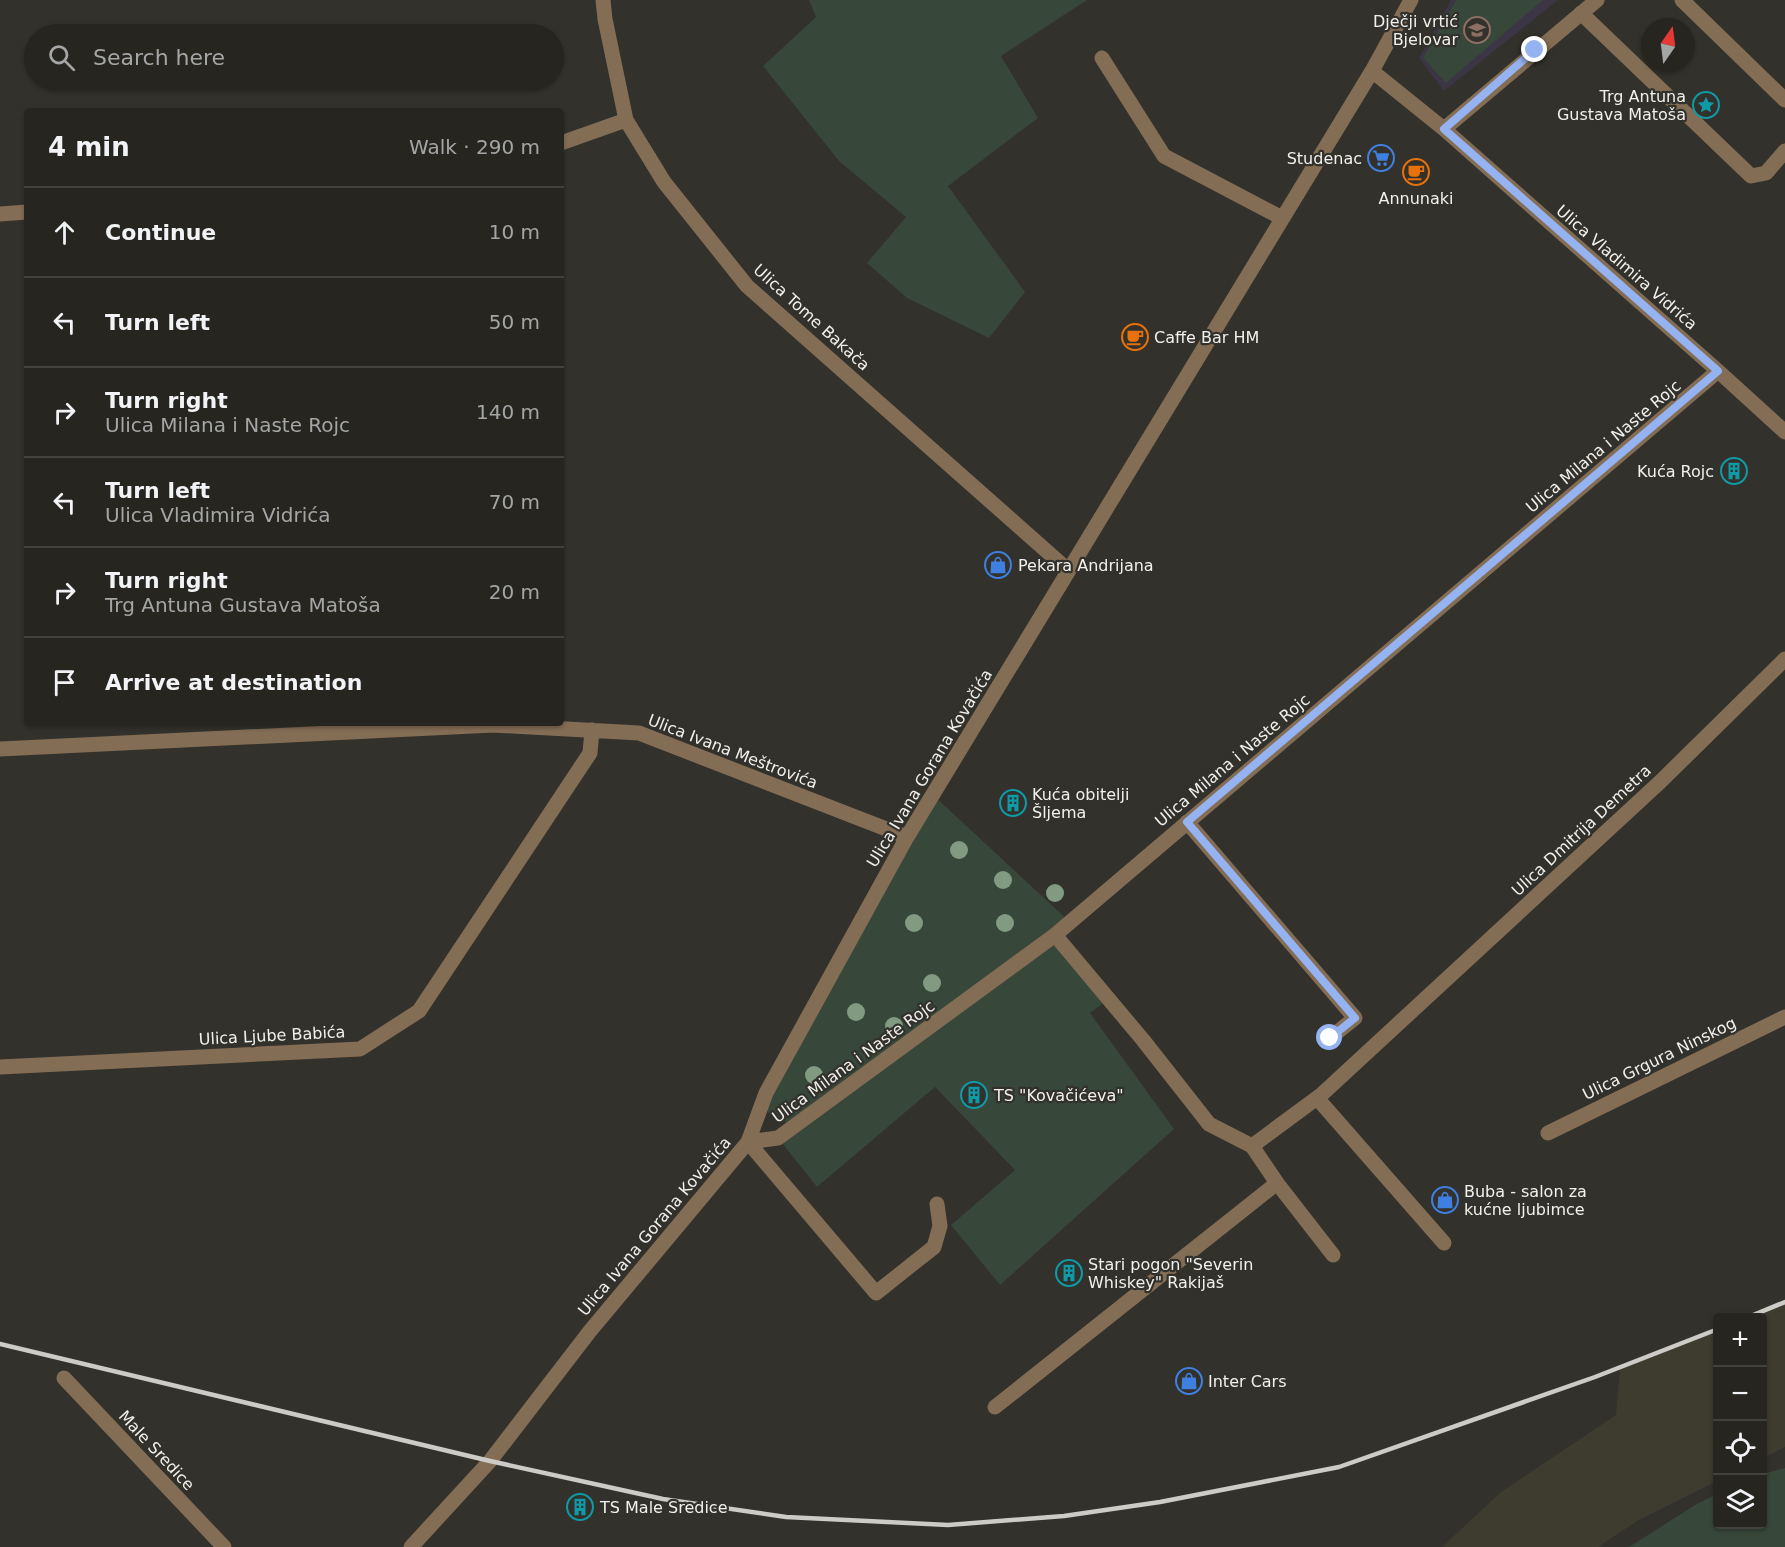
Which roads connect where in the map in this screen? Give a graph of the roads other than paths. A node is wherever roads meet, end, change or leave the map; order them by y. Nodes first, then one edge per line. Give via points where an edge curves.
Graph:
1 (603, 0) edge
2 (1411, 0) edge
3 (1597, 0) edge
4 (1682, 0) edge
5 (1581, 13) junction
6 (1102, 58) dead end
7 (1372, 71) junction
8 (1785, 100) edge
9 (626, 120) junction
10 (1444, 129) junction
11 (564, 142) edge
12 (1785, 152) edge
13 (24, 212) edge
14 (0, 214) edge
15 (1282, 218) junction
16 (1718, 371) junction
17 (1785, 432) edge
18 (1068, 570) junction
19 (1785, 659) edge
20 (411, 726) edge
21 (526, 726) edge
22 (592, 730) junction
23 (207, 731) edge
24 (0, 749) edge
25 (1187, 822) junction
26 (907, 837) junction
27 (1055, 935) junction
28 (1785, 1017) edge
29 (1330, 1038) dead end
30 (0, 1067) edge
31 (1317, 1098) junction
32 (1548, 1133) dead end
33 (747, 1142) junction
34 (1252, 1146) junction
35 (1277, 1184) junction
36 (937, 1204) dead end
37 (1444, 1243) dead end
38 (1333, 1255) dead end
39 (64, 1378) dead end
40 (995, 1407) dead end
41 (224, 1547) edge
42 (411, 1547) edge

1 - 9 street, Ulica Tome Bakača
2 - 7 street
3 - 5 street
4 - 8 street
5 - 10 street
5 - 12 street via 1751,176 1766,173
6 - 15 street via 1164,156
7 - 10 street
7 - 15 street, Ulica Ivana Gorana Kovačića
9 - 11 street
9 - 18 street, Ulica Tome Bakača via 664,182 747,285
10 - 16 street, Ulica Vladimira Vidrića
13 - 14 street
15 - 18 street, Ulica Ivana Gorana Kovačića
16 - 17 street, Ulica Vladimira Vidrića
16 - 25 street, Ulica Milana i Naste Rojc
18 - 26 street, Ulica Ivana Gorana Kovačića
19 - 31 street, Ulica Dmitrija Demetra via 1660,782
20 - 23 street, Ulica Ivana Meštrovića
21 - 22 street, Ulica Ivana Meštrovića
22 - 26 street, Ulica Ivana Meštrovića via 639,733
22 - 30 street, Ulica Ljube Babića via 590,753 419,1011 360,1049
23 - 24 street, Ulica Ivana Meštrovića
25 - 27 street, Ulica Milana i Naste Rojc
25 - 29 street via 1355,1018
26 - 33 street, Ulica Ivana Gorana Kovačića via 766,1093
27 - 33 street, Ulica Milana i Naste Rojc via 778,1138
27 - 34 street via 1209,1124
28 - 32 street, Ulica Grgura Ninskog
31 - 34 street, Ulica Dmitrija Demetra
31 - 37 street
33 - 36 street via 876,1293 934,1247 940,1226
33 - 42 street, Ulica Ivana Gorana Kovačića via 590,1331 490,1461
34 - 35 street
35 - 38 street
35 - 40 street
39 - 41 street, Male Sredice

